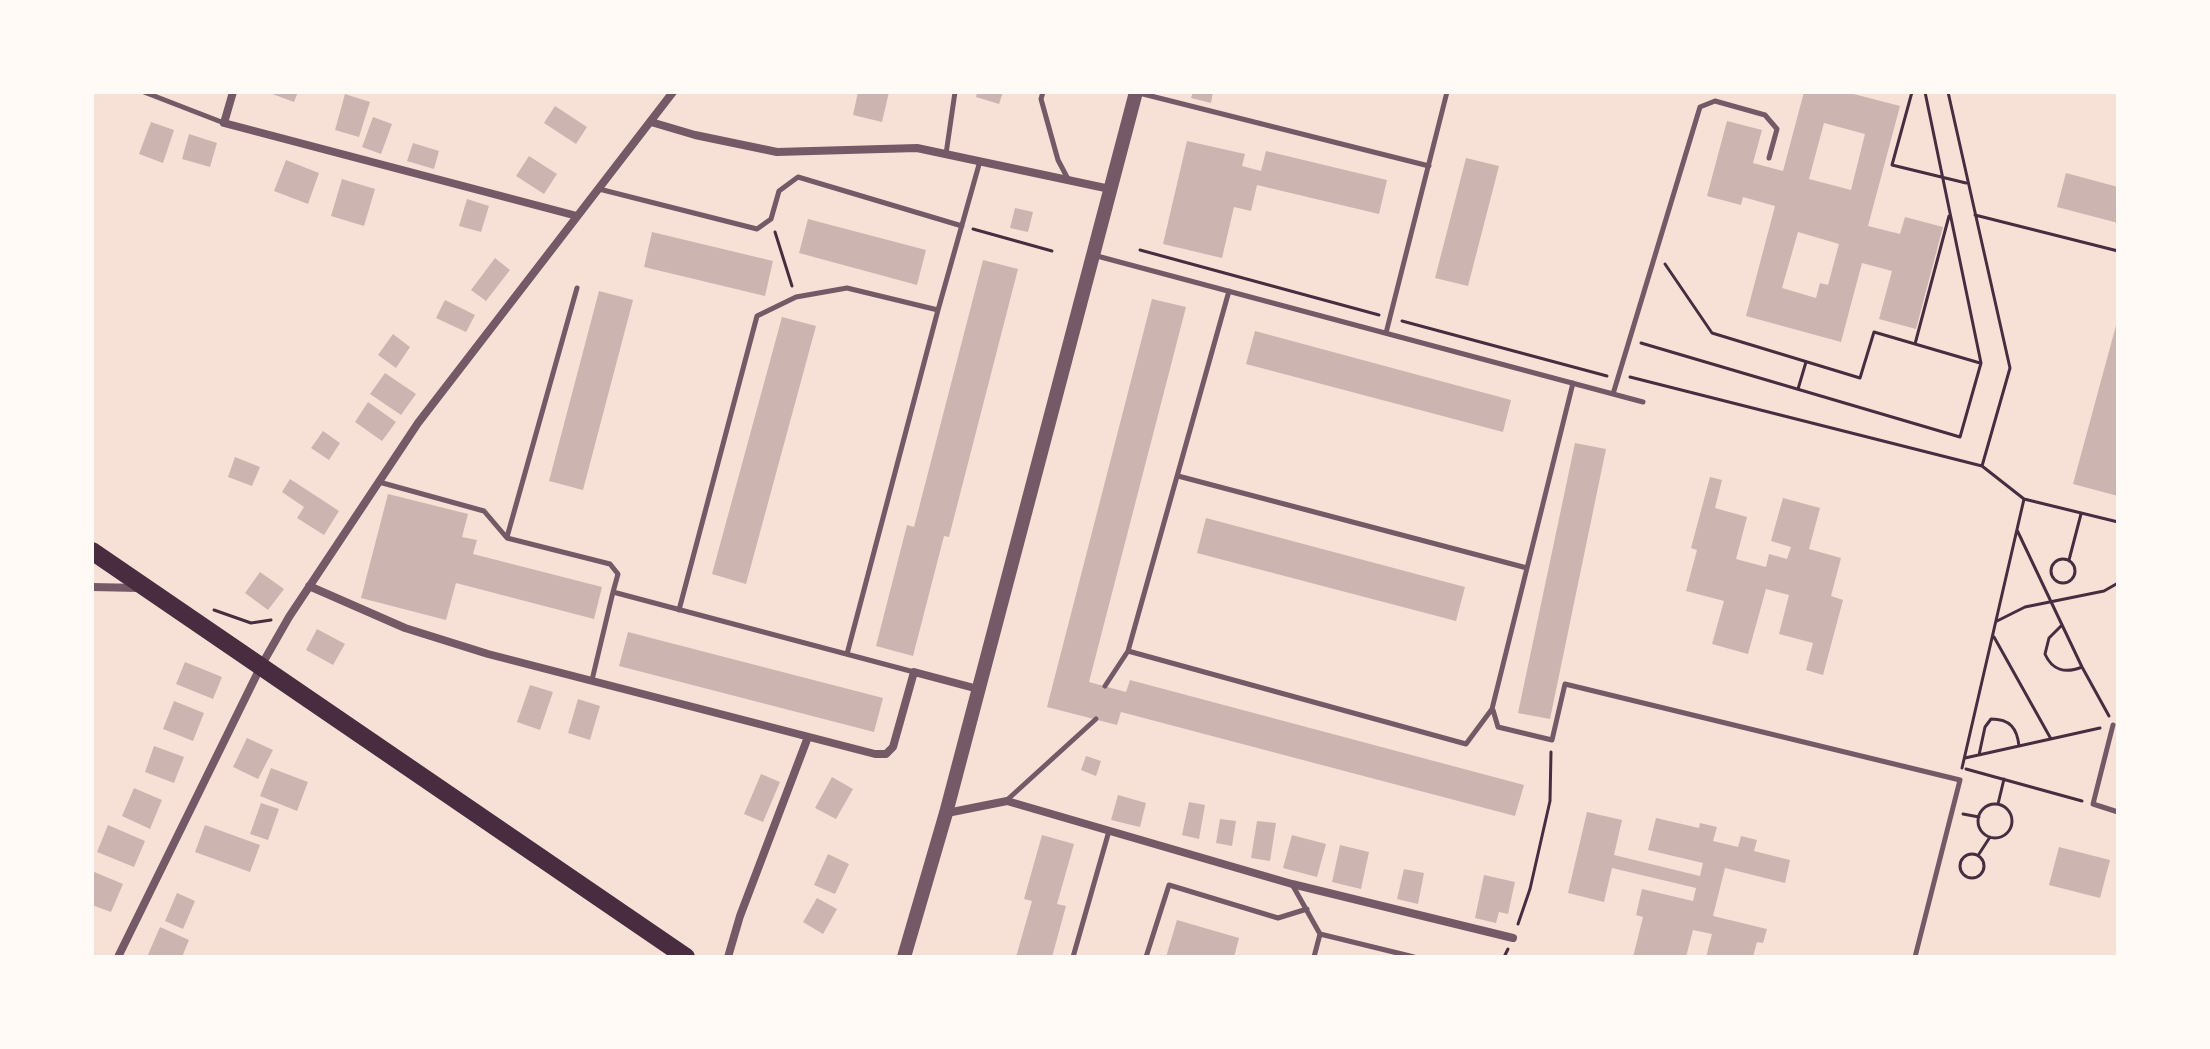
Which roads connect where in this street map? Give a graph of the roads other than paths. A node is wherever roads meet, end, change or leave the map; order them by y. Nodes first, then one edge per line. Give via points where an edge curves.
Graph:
1 (144, 92) edge
2 (233, 92) edge
3 (955, 92) edge
4 (1043, 92) edge
5 (1136, 92) edge
6 (1447, 92) edge
7 (669, 95) edge
8 (651, 122) junction
9 (224, 123) junction
10 (946, 154) junction
11 (1769, 158) dead end
12 (980, 161) junction
13 (1429, 166) junction
14 (1068, 180) junction
15 (598, 189) junction
16 (1110, 189) junction
17 (577, 216) junction
18 (962, 226) junction
19 (1092, 254) junction
20 (577, 288) dead end
21 (1229, 291) junction
22 (938, 310) junction
23 (1386, 333) junction
24 (1573, 383) junction
25 (1613, 394) junction
26 (1643, 402) dead end
27 (1178, 476) junction
28 (378, 482) junction
29 (507, 538) junction
30 (92, 551) edge
31 (1527, 568) junction
32 (309, 586) junction
33 (92, 587) edge
34 (146, 589) junction
35 (613, 592) junction
36 (679, 610) junction
37 (1128, 651) junction
38 (847, 654) junction
39 (261, 666) junction
40 (914, 672) junction
41 (592, 681) junction
42 (1105, 686) dead end
43 (978, 689) junction
44 (1492, 709) junction
45 (1096, 719) dead end
46 (2113, 725) road end
47 (808, 737) junction
48 (1007, 801) junction
49 (2118, 812) edge
50 (946, 813) junction
51 (1109, 830) junction
52 (1292, 884) junction
53 (1307, 909) junction
54 (1320, 934) junction
55 (1513, 938) road end
56 (118, 957) edge
57 (686, 957) edge
58 (728, 957) edge
59 (904, 957) edge
60 (1073, 957) edge
61 (1146, 957) edge
62 (1314, 957) edge
63 (1414, 957) edge
64 (1915, 957) edge

1 - 9 lane
2 - 9 street
3 - 10 lane
4 - 14 lane via 1058,160
5 - 13 lane
5 - 16 street
6 - 13 lane
7 - 8 street
8 - 10 street via 777,152 917,148
8 - 15 street
9 - 17 street
10 - 12 street
11 - 25 lane via 1777,129 1765,115 1715,101 1700,107
12 - 14 street
12 - 18 lane
13 - 23 lane
14 - 16 street
15 - 17 street
15 - 18 lane via 757,229 771,219 779,191 798,177
16 - 19 street
17 - 28 street
18 - 22 lane
19 - 21 lane
19 - 43 street
20 - 29 lane
21 - 23 lane
21 - 27 lane
22 - 36 lane via 847,288 796,297 757,316
22 - 38 lane
23 - 24 lane
24 - 25 lane
24 - 31 lane
25 - 26 lane
27 - 31 lane
27 - 37 lane
28 - 29 lane via 484,511
28 - 32 street
29 - 35 lane via 610,564 618,574
30 - 34 highway
31 - 44 lane
32 - 39 street
32 - 41 street via 405,628
33 - 34 street
34 - 39 highway
35 - 36 lane
35 - 41 lane
36 - 38 lane
37 - 42 lane
37 - 44 lane via 1466,744
38 - 40 lane
39 - 56 street
39 - 57 highway
40 - 43 street
40 - 47 street via 893,747 886,754
41 - 47 street
43 - 50 street
44 - 64 lane via 1498,727 1552,740 1565,684 1960,780
45 - 48 lane
46 - 49 lane via 2093,804
47 - 58 street
48 - 50 street
48 - 51 street
50 - 59 street
51 - 52 street
51 - 60 lane
52 - 53 lane
52 - 55 street
53 - 54 lane
53 - 61 lane via 1278,918 1169,885
54 - 62 lane
54 - 63 lane

